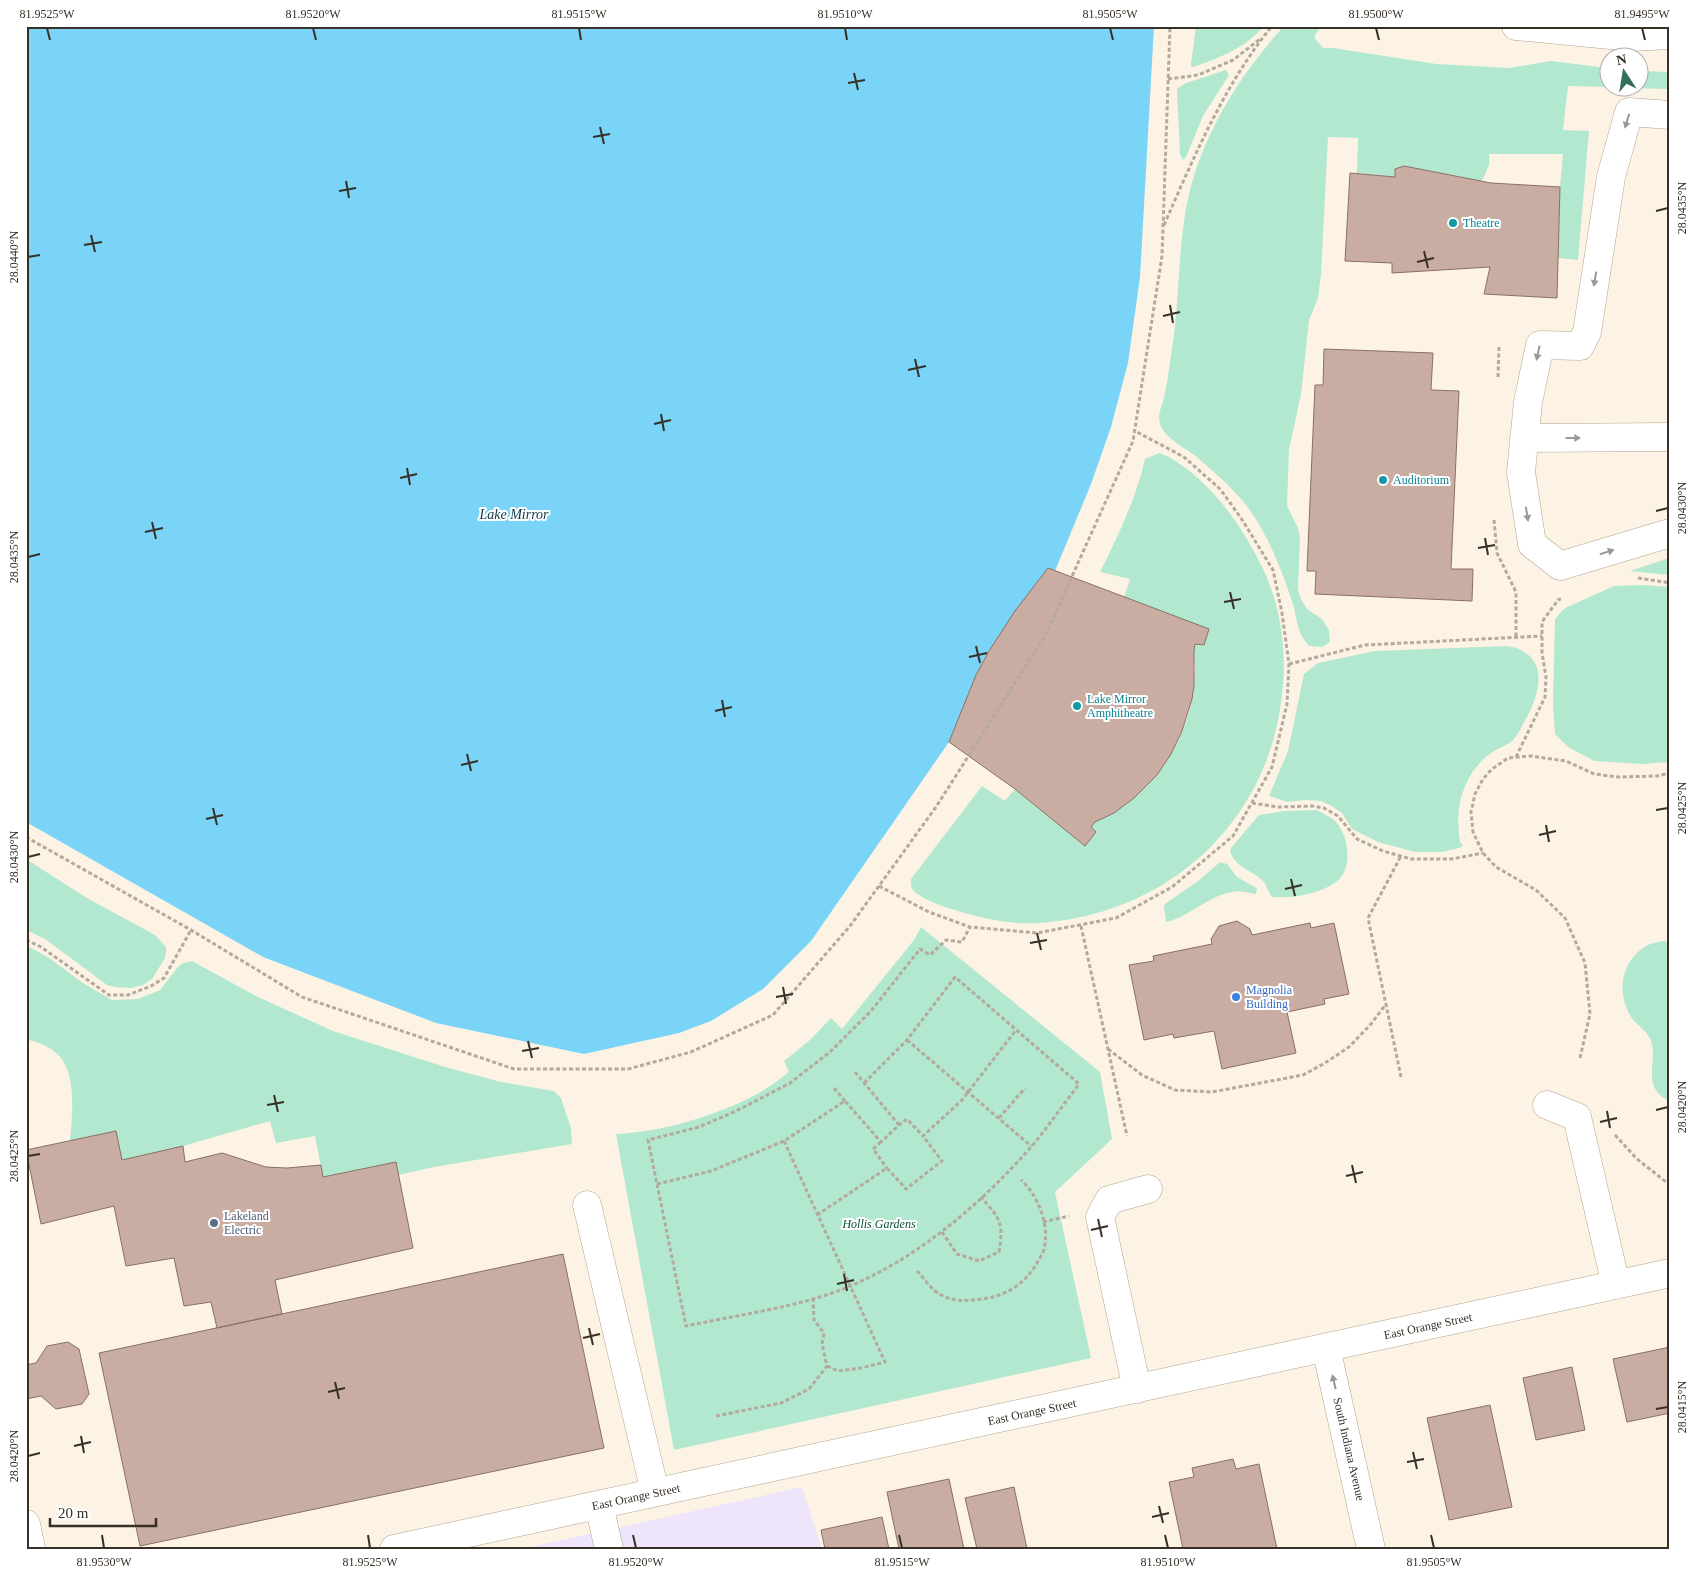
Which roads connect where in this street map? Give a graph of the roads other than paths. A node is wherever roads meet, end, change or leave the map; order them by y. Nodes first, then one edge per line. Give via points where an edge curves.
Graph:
1 (1516, 26) edge
2 (1670, 35) edge
3 (1670, 114) edge
4 (1670, 437) edge
5 (1524, 438) junction
6 (1670, 533) edge
7 (1548, 1105) dead end
8 (1148, 1189) dead end
9 (587, 1205) dead end
10 (1670, 1273) edge
11 (1616, 1285) junction
12 (1326, 1348) junction
13 (1137, 1389) junction
14 (655, 1492) junction
15 (599, 1505) junction
16 (26, 1524) edge
17 (31, 1549) edge
18 (394, 1549) edge
19 (608, 1549) edge
20 (1371, 1549) edge

1 - 2 street via 1631,36
3 -> 5 street via 1629,112 1611,177 1587,332 1580,346 1540,345
5 -> 4 street
5 -> 6 street via 1521,472 1532,544 1560,566
7 - 11 street via 1577,1117
8 - 13 street via 1109,1200 1100,1217
9 - 14 street
10 - 11 street, East Orange Street
11 - 12 street, East Orange Street
12 - 13 street, East Orange Street
20 -> 12 street, South Indiana Avenue
13 - 14 street, East Orange Street
14 - 15 street, East Orange Street
15 - 18 street, East Orange Street
15 - 19 street
16 - 17 street

